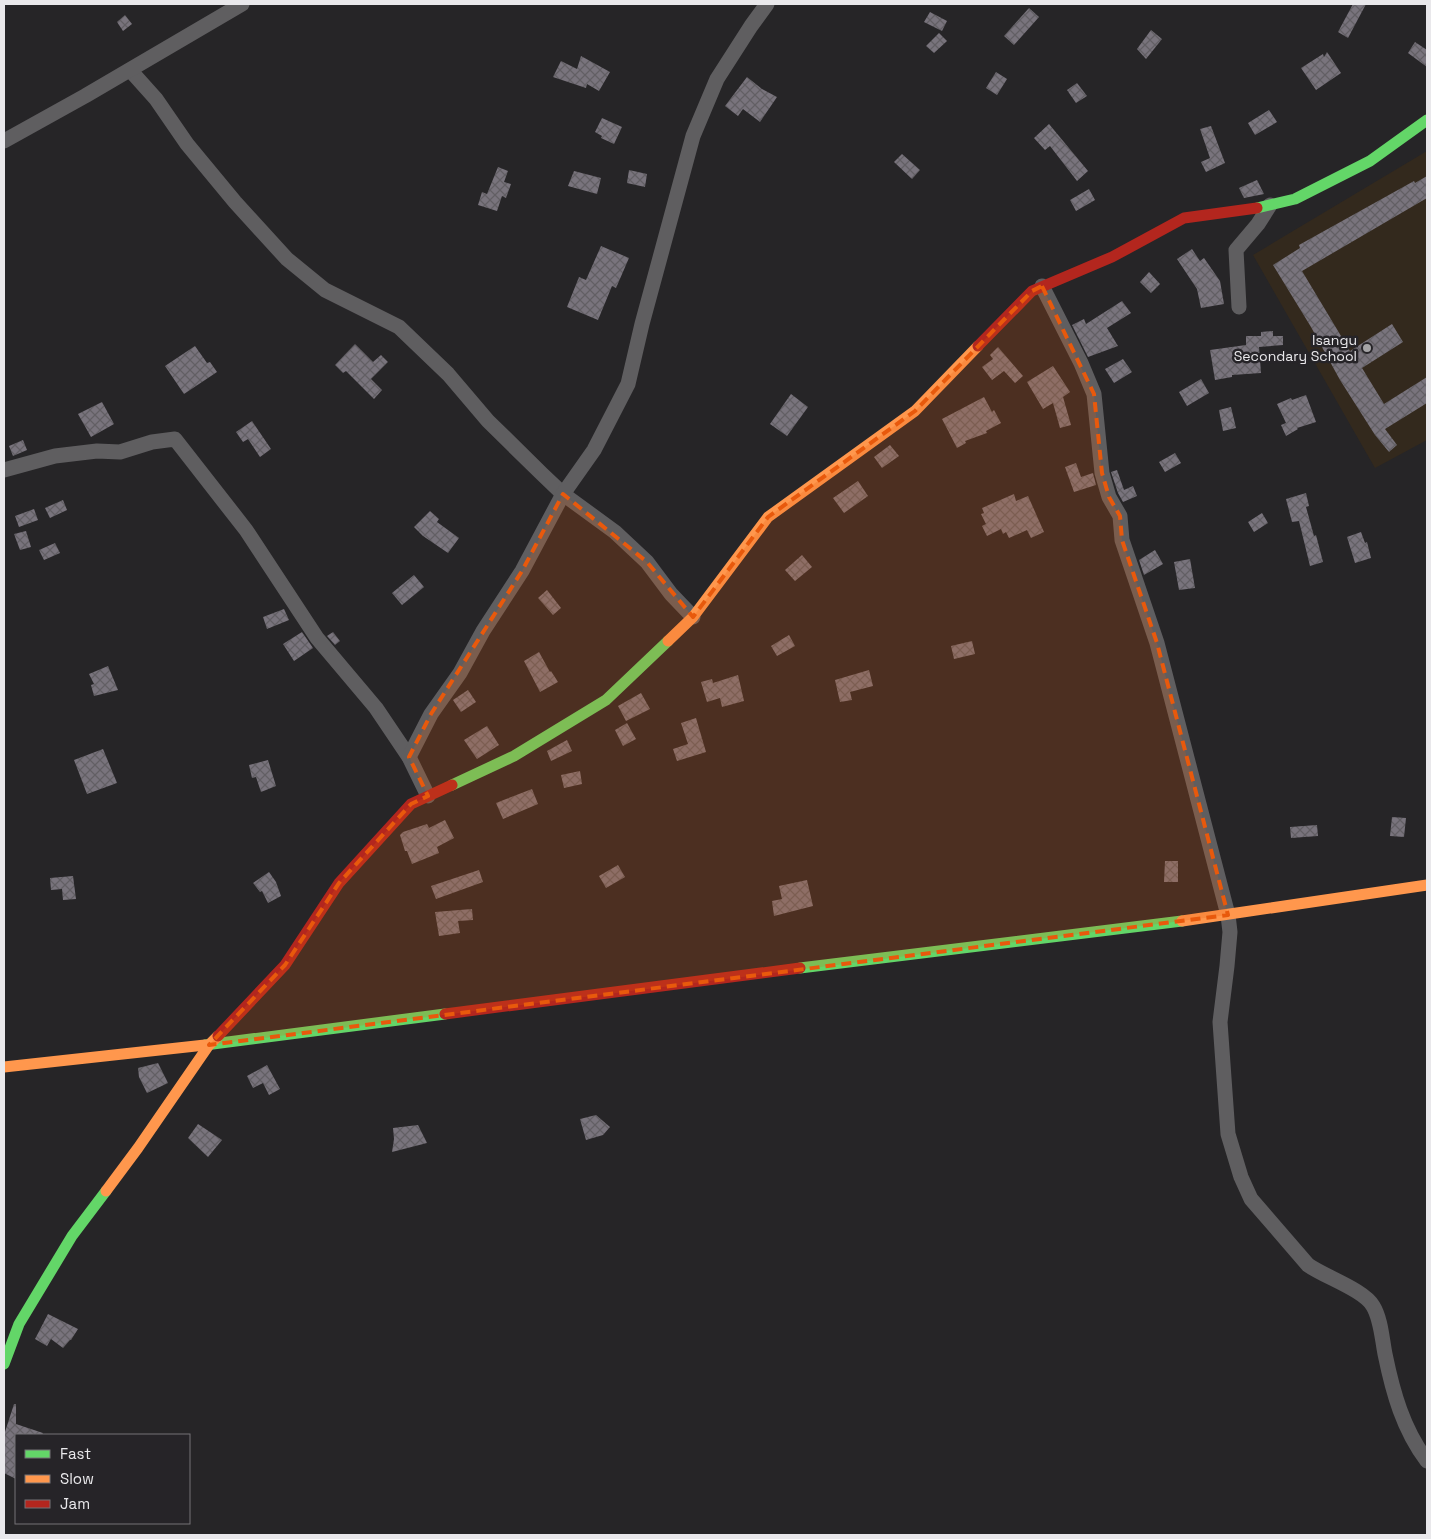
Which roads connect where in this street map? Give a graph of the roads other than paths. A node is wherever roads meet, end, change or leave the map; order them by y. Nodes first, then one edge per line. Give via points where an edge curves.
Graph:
1 (242, 4) edge
2 (767, 4) edge
3 (130, 70) junction
4 (1427, 120) edge
5 (4, 141) edge
6 (1270, 205) junction
7 (1042, 286) junction
8 (1239, 307) dead end
9 (4, 470) edge
10 (563, 494) junction
11 (693, 617) junction
12 (409, 757) junction
13 (428, 796) junction
14 (1427, 886) edge
15 (1228, 915) junction
16 (209, 1045) junction
17 (4, 1067) edge
18 (4, 1364) edge
19 (1427, 1461) edge

1 - 3 street
2 - 10 street via 717,79 693,136 628,384 594,450
3 - 5 street
3 - 10 street via 235,202 287,259 325,290 399,327
4 - 6 street via 1370,161 1295,199
6 - 7 street via 1184,218 1112,257
6 - 8 street via 1236,250
7 - 11 street via 1032,291 915,411 768,517
7 - 15 street via 1094,394 1102,473 1109,497 1120,516 1122,540 1158,643
9 - 12 street via 55,456 120,452 175,439 246,530 316,638 376,708
10 - 11 street via 615,532 647,562
10 - 12 street via 522,571 431,714
11 - 13 street via 606,700 514,756
12 - 13 street
13 - 16 street via 411,804 339,883 284,965
14 - 15 street
15 - 16 street
15 - 19 street via 1230,932 1220,1022 1228,1134 1240,1177 1251,1199 1308,1265 1364,1296 1373,1306 1401,1416
16 - 17 street
16 - 18 street via 72,1236 19,1324

